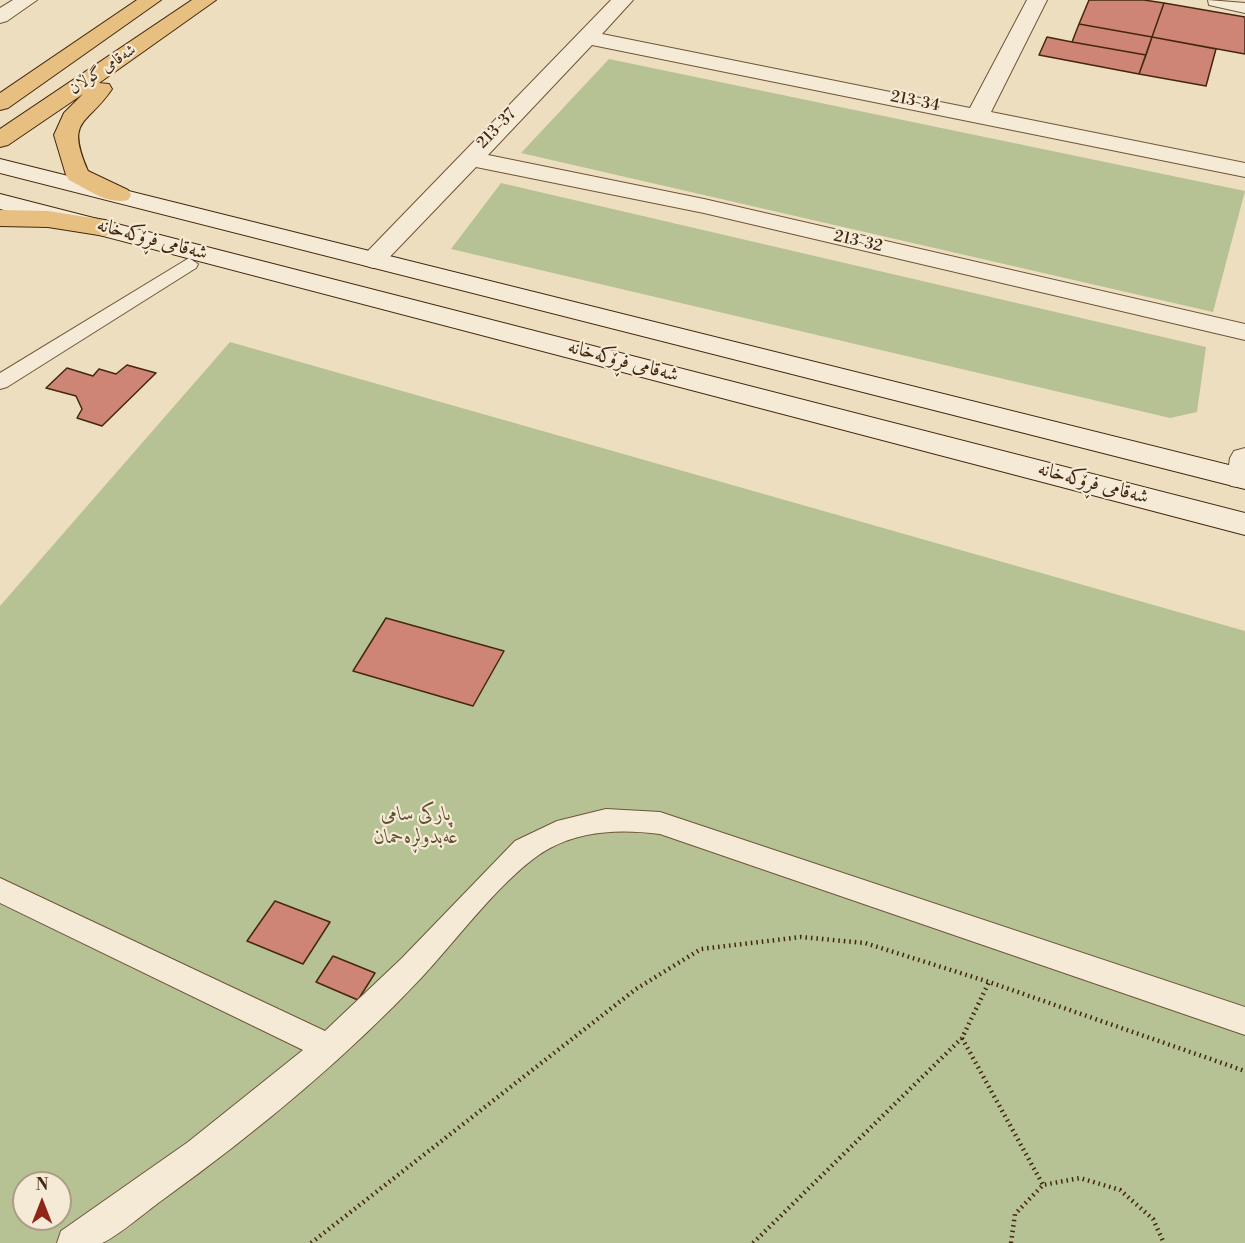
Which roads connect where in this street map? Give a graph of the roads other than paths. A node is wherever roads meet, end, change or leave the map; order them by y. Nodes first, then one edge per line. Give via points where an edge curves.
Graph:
1 (27, 0) edge
2 (151, 0) edge
3 (206, 0) edge
4 (623, 0) edge
5 (1037, 0) edge
6 (1214, 2) dead end
7 (1245, 8) edge
8 (0, 17) edge
9 (585, 37) junction
10 (87, 43) junction
11 (134, 50) junction
12 (0, 88) edge
13 (0, 103) edge
14 (978, 114) junction
15 (0, 140) edge
16 (469, 158) junction
17 (0, 166) edge
18 (1245, 170) edge
19 (119, 195) junction
20 (0, 201) edge
21 (0, 218) edge
22 (105, 228) junction
23 (373, 260) junction
24 (189, 264) dead end
25 (1245, 332) edge
26 (0, 382) edge
27 (1244, 472) edge
28 (1245, 524) edge
29 (0, 890) edge
30 (1245, 1021) edge
31 (328, 1047) junction
32 (73, 1243) edge

1 - 8 main road
2 - 10 main road, شەقامی گوڵان
3 - 11 main road, شەقامی گوڵان
4 - 9 main road, 213-37
5 - 14 main road
6 - 7 lane
9 - 14 main road, 213-34
9 - 16 main road, 213-37
10 - 12 main road
10 - 13 main road, شەقامی گوڵان
11 - 15 main road, شەقامی گوڵان
11 - 19 main road via 72,116 65,139 78,176
14 - 18 main road, 213-34
16 - 23 main road, 213-37
16 - 25 main road, 213-32 via 704,206
17 - 19 main road, شەقامی فڕۆکەخانە
19 - 23 main road, شەقامی فڕۆکەخانە
20 - 22 main road, شەقامی فڕۆکەخانە
21 - 22 main road via 48,219
22 - 28 main road, شەقامی فڕۆکەخانە
23 - 27 main road, شەقامی فڕۆکەخانە
24 - 26 lane
29 - 31 lane
30 - 31 lane via 660,824 610,819 563,828 525,849 395,985
31 - 32 lane via 236,1125

